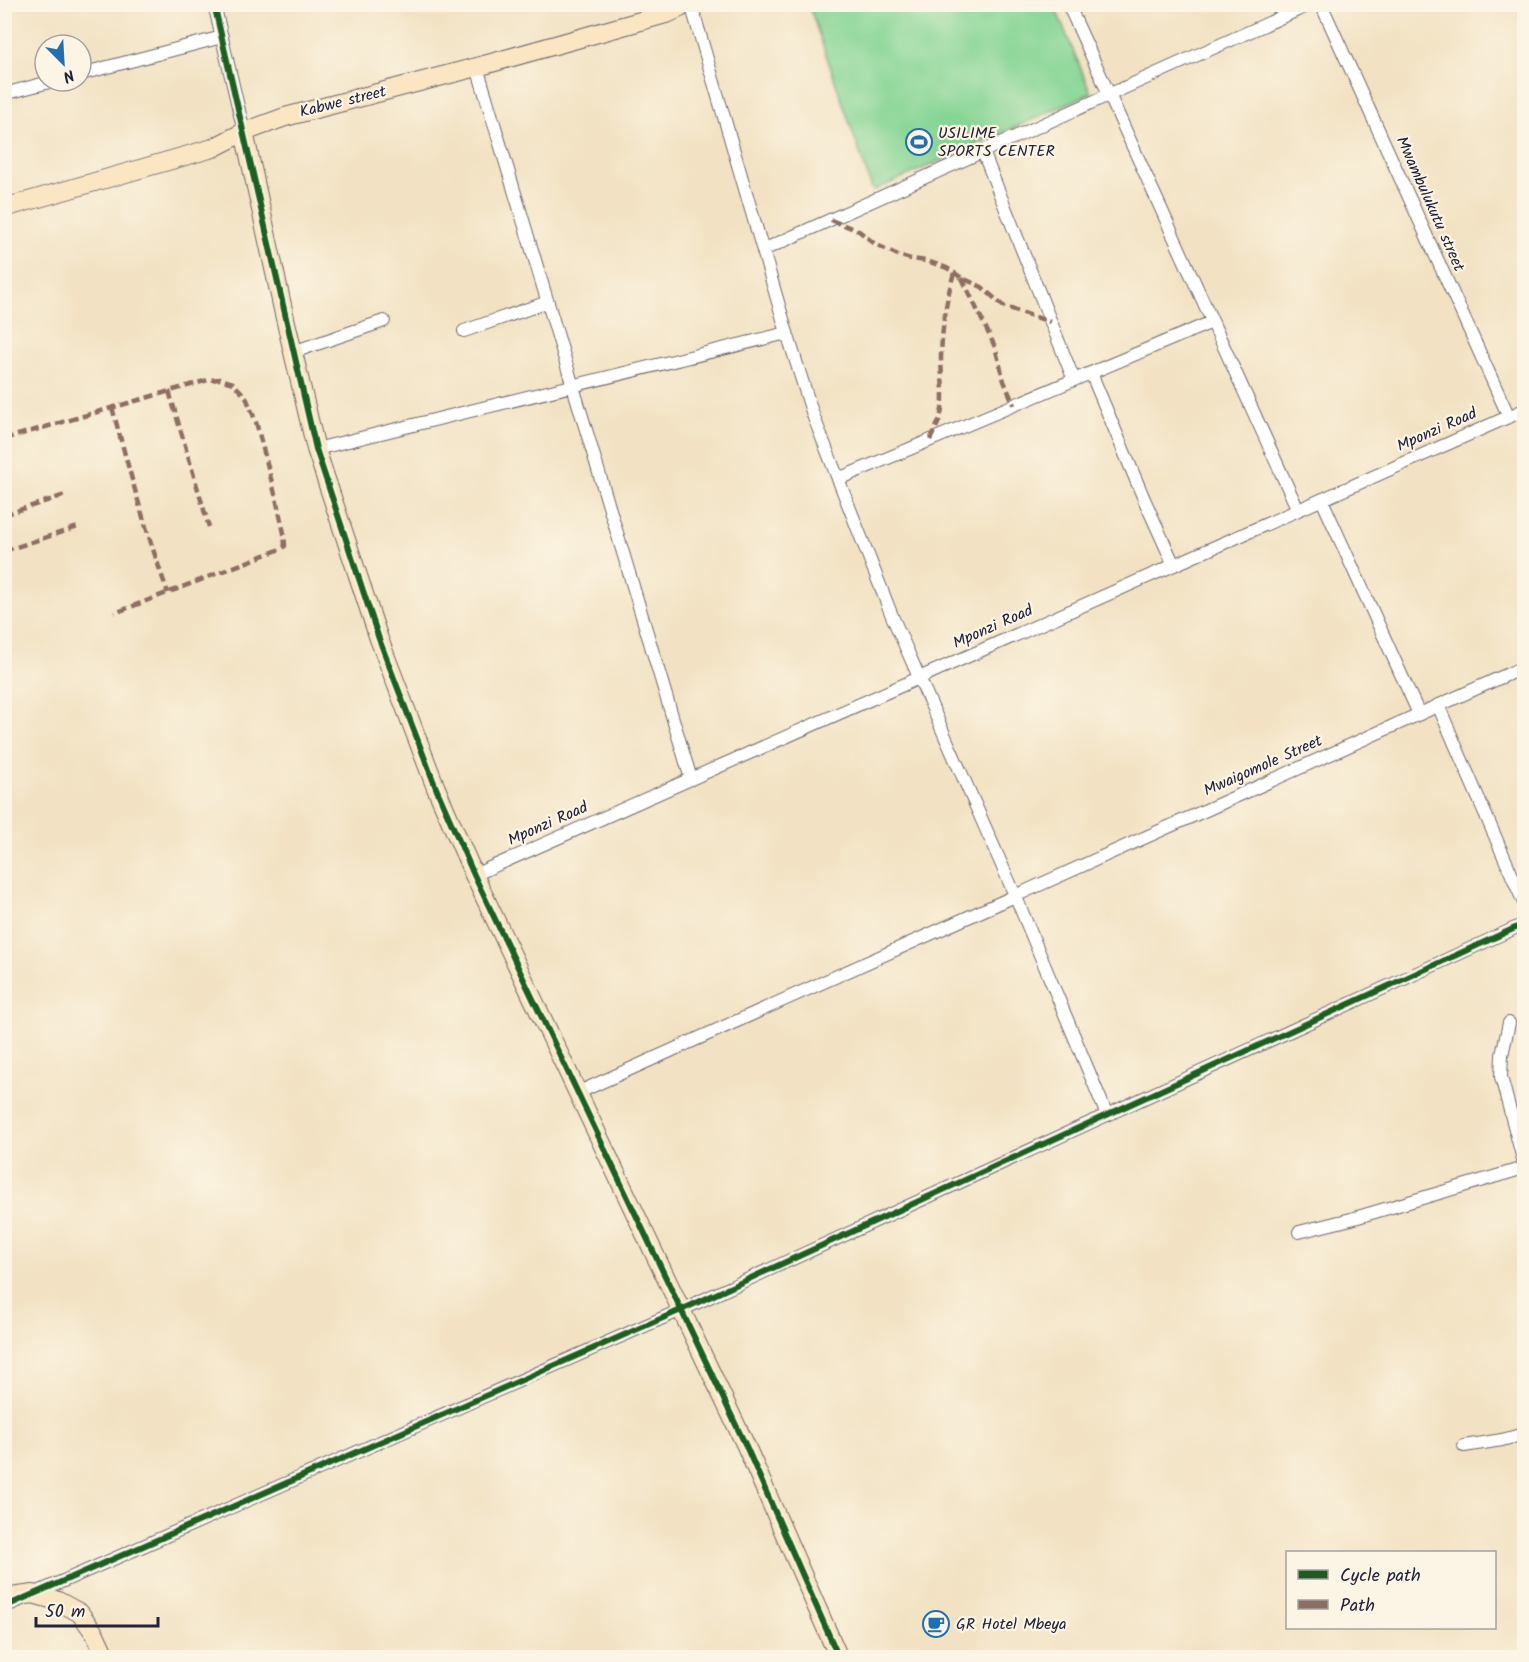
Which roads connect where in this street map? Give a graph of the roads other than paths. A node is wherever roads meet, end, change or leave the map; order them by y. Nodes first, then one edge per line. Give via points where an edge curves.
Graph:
1 (214, 4) edge
2 (1068, 4) edge
3 (1311, 4) edge
4 (1321, 4) edge
5 (691, 5) edge
6 (222, 37) junction
7 (477, 67) junction
8 (93, 71) edge
9 (33, 86) edge
10 (4, 94) edge
11 (1109, 95) junction
12 (244, 132) junction
13 (982, 152) junction
14 (4, 208) edge
15 (764, 250) junction
16 (548, 302) junction
17 (384, 321) dead end
18 (1212, 322) junction
19 (464, 332) dead end
20 (787, 333) junction
21 (293, 352) junction
22 (1091, 373) junction
23 (1074, 380) junction
24 (573, 386) junction
25 (1524, 410) edge
26 (1509, 417) junction
27 (316, 449) junction
28 (838, 479) junction
29 (1322, 500) junction
30 (1298, 510) junction
31 (1174, 565) junction
32 (1524, 667) edge
33 (918, 678) junction
34 (1438, 705) junction
35 (1419, 714) junction
36 (691, 778) junction
37 (474, 874) junction
38 (1015, 895) junction
39 (1524, 903) edge
40 (1524, 924) edge
41 (1509, 1023) dead end
42 (577, 1093) junction
43 (1107, 1115) junction
44 (1524, 1162) edge
45 (1524, 1168) edge
46 (1299, 1232) dead end
47 (681, 1310) junction
48 (1524, 1434) edge
49 (1464, 1446) dead end
50 (33, 1594) junction
51 (4, 1598) edge
52 (4, 1607) edge
53 (834, 1657) edge
54 (106, 1658) edge

1 - 6 street
2 - 11 street
3 - 11 street
4 - 26 street, Mwambulukutu street
5 - 7 street, Kabwe street
5 - 15 street
6 - 8 street
6 - 12 street
7 - 12 street, Kabwe street via 285,117
7 - 16 street
9 - 10 street
11 - 13 street
11 - 18 street
12 - 14 street, Kabwe street via 213,148
12 - 21 street
13 - 15 street
13 - 23 street
15 - 20 street
16 - 19 street
16 - 24 street
17 - 21 street
18 - 22 street
18 - 30 street
20 - 24 street
20 - 28 street
21 - 27 street
22 - 23 street
22 - 31 street
23 - 28 street
24 - 27 street
24 - 36 street
25 - 26 street, Mponzi Road
26 - 29 street, Mponzi Road
27 - 37 street via 379,639
28 - 33 street
29 - 30 street, Mponzi Road
29 - 35 street
30 - 31 street, Mponzi Road
31 - 33 street, Mponzi Road
32 - 34 street, Mwaigomole Street
33 - 36 street, Mponzi Road
33 - 38 street
34 - 35 street, Mwaigomole Street
34 - 39 street
35 - 38 street, Mwaigomole Street
36 - 37 street, Mponzi Road
37 - 42 street
38 - 42 street, Mwaigomole Street
38 - 43 street
40 - 43 street
41 - 44 street via 1501,1077
42 - 47 street
43 - 47 street
45 - 46 street
47 - 50 street
47 - 53 street via 746,1446
48 - 49 street
50 - 51 street
50 - 52 street
50 - 54 street via 80,1613

